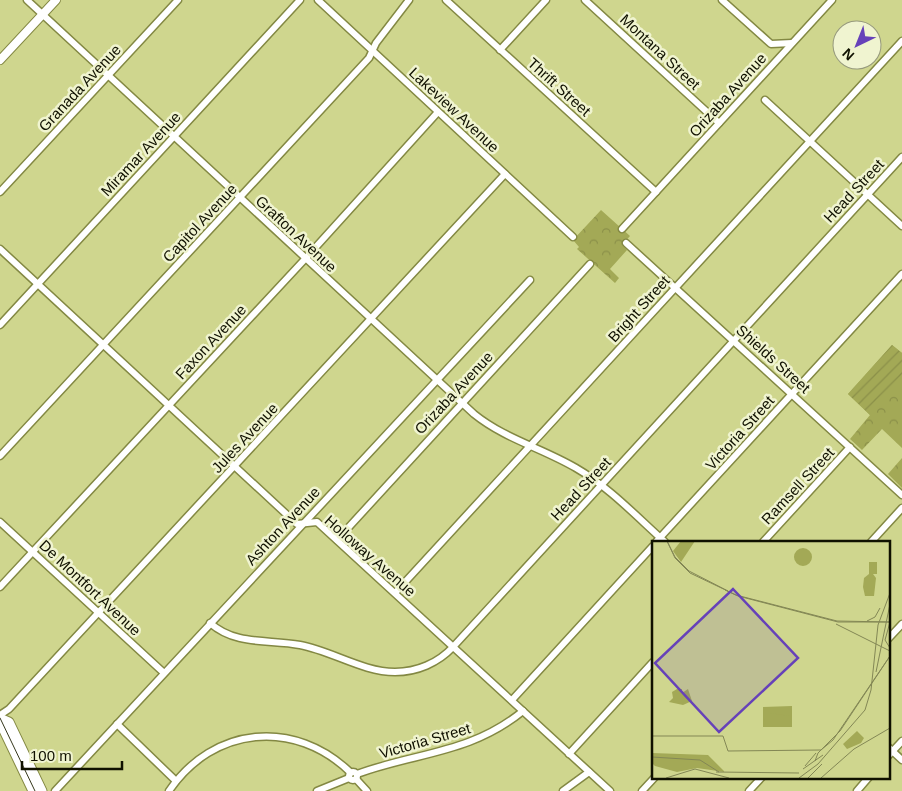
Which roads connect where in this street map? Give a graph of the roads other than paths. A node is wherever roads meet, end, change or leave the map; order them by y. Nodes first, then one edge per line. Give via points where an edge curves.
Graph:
1 (27, 0) edge
2 (56, 0) edge
3 (178, 0) edge
4 (300, 0) edge
5 (318, 0) edge
6 (409, 0) edge
7 (446, 0) edge
8 (546, 0) edge
9 (585, 0) edge
10 (722, 0) edge
11 (832, 0) edge
12 (42, 14) junction
13 (902, 41) edge
14 (792, 43) junction
15 (500, 50) junction
16 (373, 51) junction
17 (0, 60) edge
18 (108, 76) junction
19 (765, 100) dead end
20 (438, 112) junction
21 (719, 123) junction
22 (174, 137) junction
23 (809, 141) junction
24 (902, 157) edge
25 (505, 174) junction
26 (0, 192) edge
27 (656, 192) junction
28 (868, 195) junction
29 (239, 198) junction
30 (902, 226) edge
31 (622, 229) dead end
32 (573, 237) dead end
33 (626, 243) dead end
34 (0, 249) edge
35 (305, 259) junction
36 (590, 264) dead end
37 (902, 274) edge
38 (530, 280) dead end
39 (38, 285) junction
40 (675, 288) junction
41 (371, 320) junction
42 (0, 325) edge
43 (734, 341) junction
44 (103, 346) junction
45 (436, 379) junction
46 (792, 394) junction
47 (462, 403) junction
48 (169, 406) junction
49 (529, 447) junction
50 (850, 448) junction
51 (0, 456) edge
52 (235, 467) junction
53 (602, 485) junction
54 (902, 495) edge
55 (902, 508) edge
56 (0, 522) edge
57 (302, 524) junction
58 (337, 540) junction
59 (661, 541) edge
60 (764, 541) edge
61 (872, 541) edge
62 (652, 547) edge
63 (33, 552) junction
64 (0, 587) edge
65 (395, 593) junction
66 (99, 613) junction
67 (210, 623) junction
68 (902, 624) edge
69 (890, 637) edge
70 (453, 647) junction
71 (652, 663) edge
72 (164, 673) junction
73 (512, 700) junction
74 (523, 711) junction
75 (0, 716) edge
76 (0, 722) edge
77 (117, 724) junction
78 (902, 741) edge
79 (890, 752) edge
80 (570, 754) junction
81 (902, 760) edge
82 (589, 772) junction
83 (353, 776) junction
84 (654, 778) edge
85 (761, 778) edge
86 (868, 778) edge
87 (176, 781) junction
88 (33, 791) edge
89 (42, 791) edge
90 (55, 791) edge
91 (169, 791) edge
92 (317, 791) edge
93 (366, 791) edge
94 (562, 791) edge
95 (610, 791) edge
96 (642, 791) edge
97 (749, 791) edge
98 (856, 791) edge

1 - 12 street, Grafton Avenue
2 - 12 street
3 - 18 street, Granada Avenue
4 - 22 street, Miramar Avenue
5 - 16 street, Lakeview Avenue
6 - 16 street, Capitol Avenue
7 - 15 street, Thrift Street
8 - 15 street
9 - 21 street, Montana Street
10 - 14 street via 771,44
11 - 14 street, Orizaba Avenue
12 - 17 street
12 - 18 street, Grafton Avenue
13 - 23 street, Bright Street
14 - 21 street, Orizaba Avenue
15 - 27 street, Thrift Street
16 - 20 street, Lakeview Avenue
16 - 29 street, Capitol Avenue
18 - 22 street, Grafton Avenue
18 - 26 street, Granada Avenue
19 - 23 street
20 - 25 street, Lakeview Avenue
20 - 35 street, Faxon Avenue
21 - 27 street, Orizaba Avenue
22 - 29 street, Grafton Avenue
22 - 39 street, Miramar Avenue
23 - 28 street
23 - 40 street, Bright Street
24 - 28 street, Head Street
25 - 32 street, Lakeview Avenue
25 - 41 street, Jules Avenue
27 - 31 street, Orizaba Avenue
28 - 30 street
28 - 43 street, Head Street
29 - 35 street, Grafton Avenue
29 - 44 street, Capitol Avenue
33 - 40 street, Shields Street
34 - 39 street, Holloway Avenue
35 - 41 street, Grafton Avenue
35 - 48 street, Faxon Avenue
36 - 47 street, Orizaba Avenue
37 - 46 street, Victoria Street
38 - 45 street, Ashton Avenue
39 - 42 street, Miramar Avenue
39 - 44 street, Holloway Avenue
40 - 43 street, Shields Street
40 - 49 street, Bright Street
41 - 45 street, Grafton Avenue
41 - 52 street, Jules Avenue
43 - 46 street, Shields Street
43 - 53 street, Head Street
44 - 48 street, Holloway Avenue
44 - 51 street, Capitol Avenue
45 - 47 street, Grafton Avenue
45 - 57 street, Ashton Avenue
46 - 50 street, Shields Street
46 - 59 street, Victoria Street
47 - 49 street, Grafton Avenue via 486,424
47 - 58 street, Orizaba Avenue
48 - 52 street, Holloway Avenue
48 - 63 street, Faxon Avenue
49 - 53 street, Grafton Avenue via 574,466
49 - 65 street, Bright Street
50 - 54 street, Shields Street
50 - 60 street, Ramsell Street
52 - 57 street, Holloway Avenue via 297,524
52 - 66 street, Jules Avenue
53 - 59 street, Grafton Avenue
53 - 70 street, Head Street
55 - 61 street
56 - 63 street, De Montfort Avenue
57 - 58 street, Holloway Avenue via 317,522
57 - 67 street, Ashton Avenue
58 - 65 street, Holloway Avenue
62 - 73 street
63 - 64 street, Faxon Avenue
63 - 66 street, De Montfort Avenue
65 - 70 street, Holloway Avenue
66 - 72 street, De Montfort Avenue
66 - 75 street, Jules Avenue
67 - 70 street, Head Street via 239,640 301,645 385,672 408,671 424,666 438,660
67 - 72 street, Ashton Avenue
68 - 69 street
70 - 73 street, Holloway Avenue
71 - 80 street
72 - 77 street, Ashton Avenue
73 - 74 street, Holloway Avenue
74 - 80 street, Holloway Avenue
74 - 83 street, Victoria Street via 498,729 464,745
75 - 89 main road via 9,722
76 - 88 main road
77 - 87 street
77 - 90 street, Ashton Avenue
78 - 79 street
79 - 81 street
80 - 82 street, Holloway Avenue
82 - 94 street
82 - 95 street, Holloway Avenue
83 - 87 street via 330,755 308,744 265,736 220,746 195,762
83 - 92 street, Victoria Street
83 - 93 street
84 - 96 street
85 - 97 street
86 - 98 street
87 - 91 street

